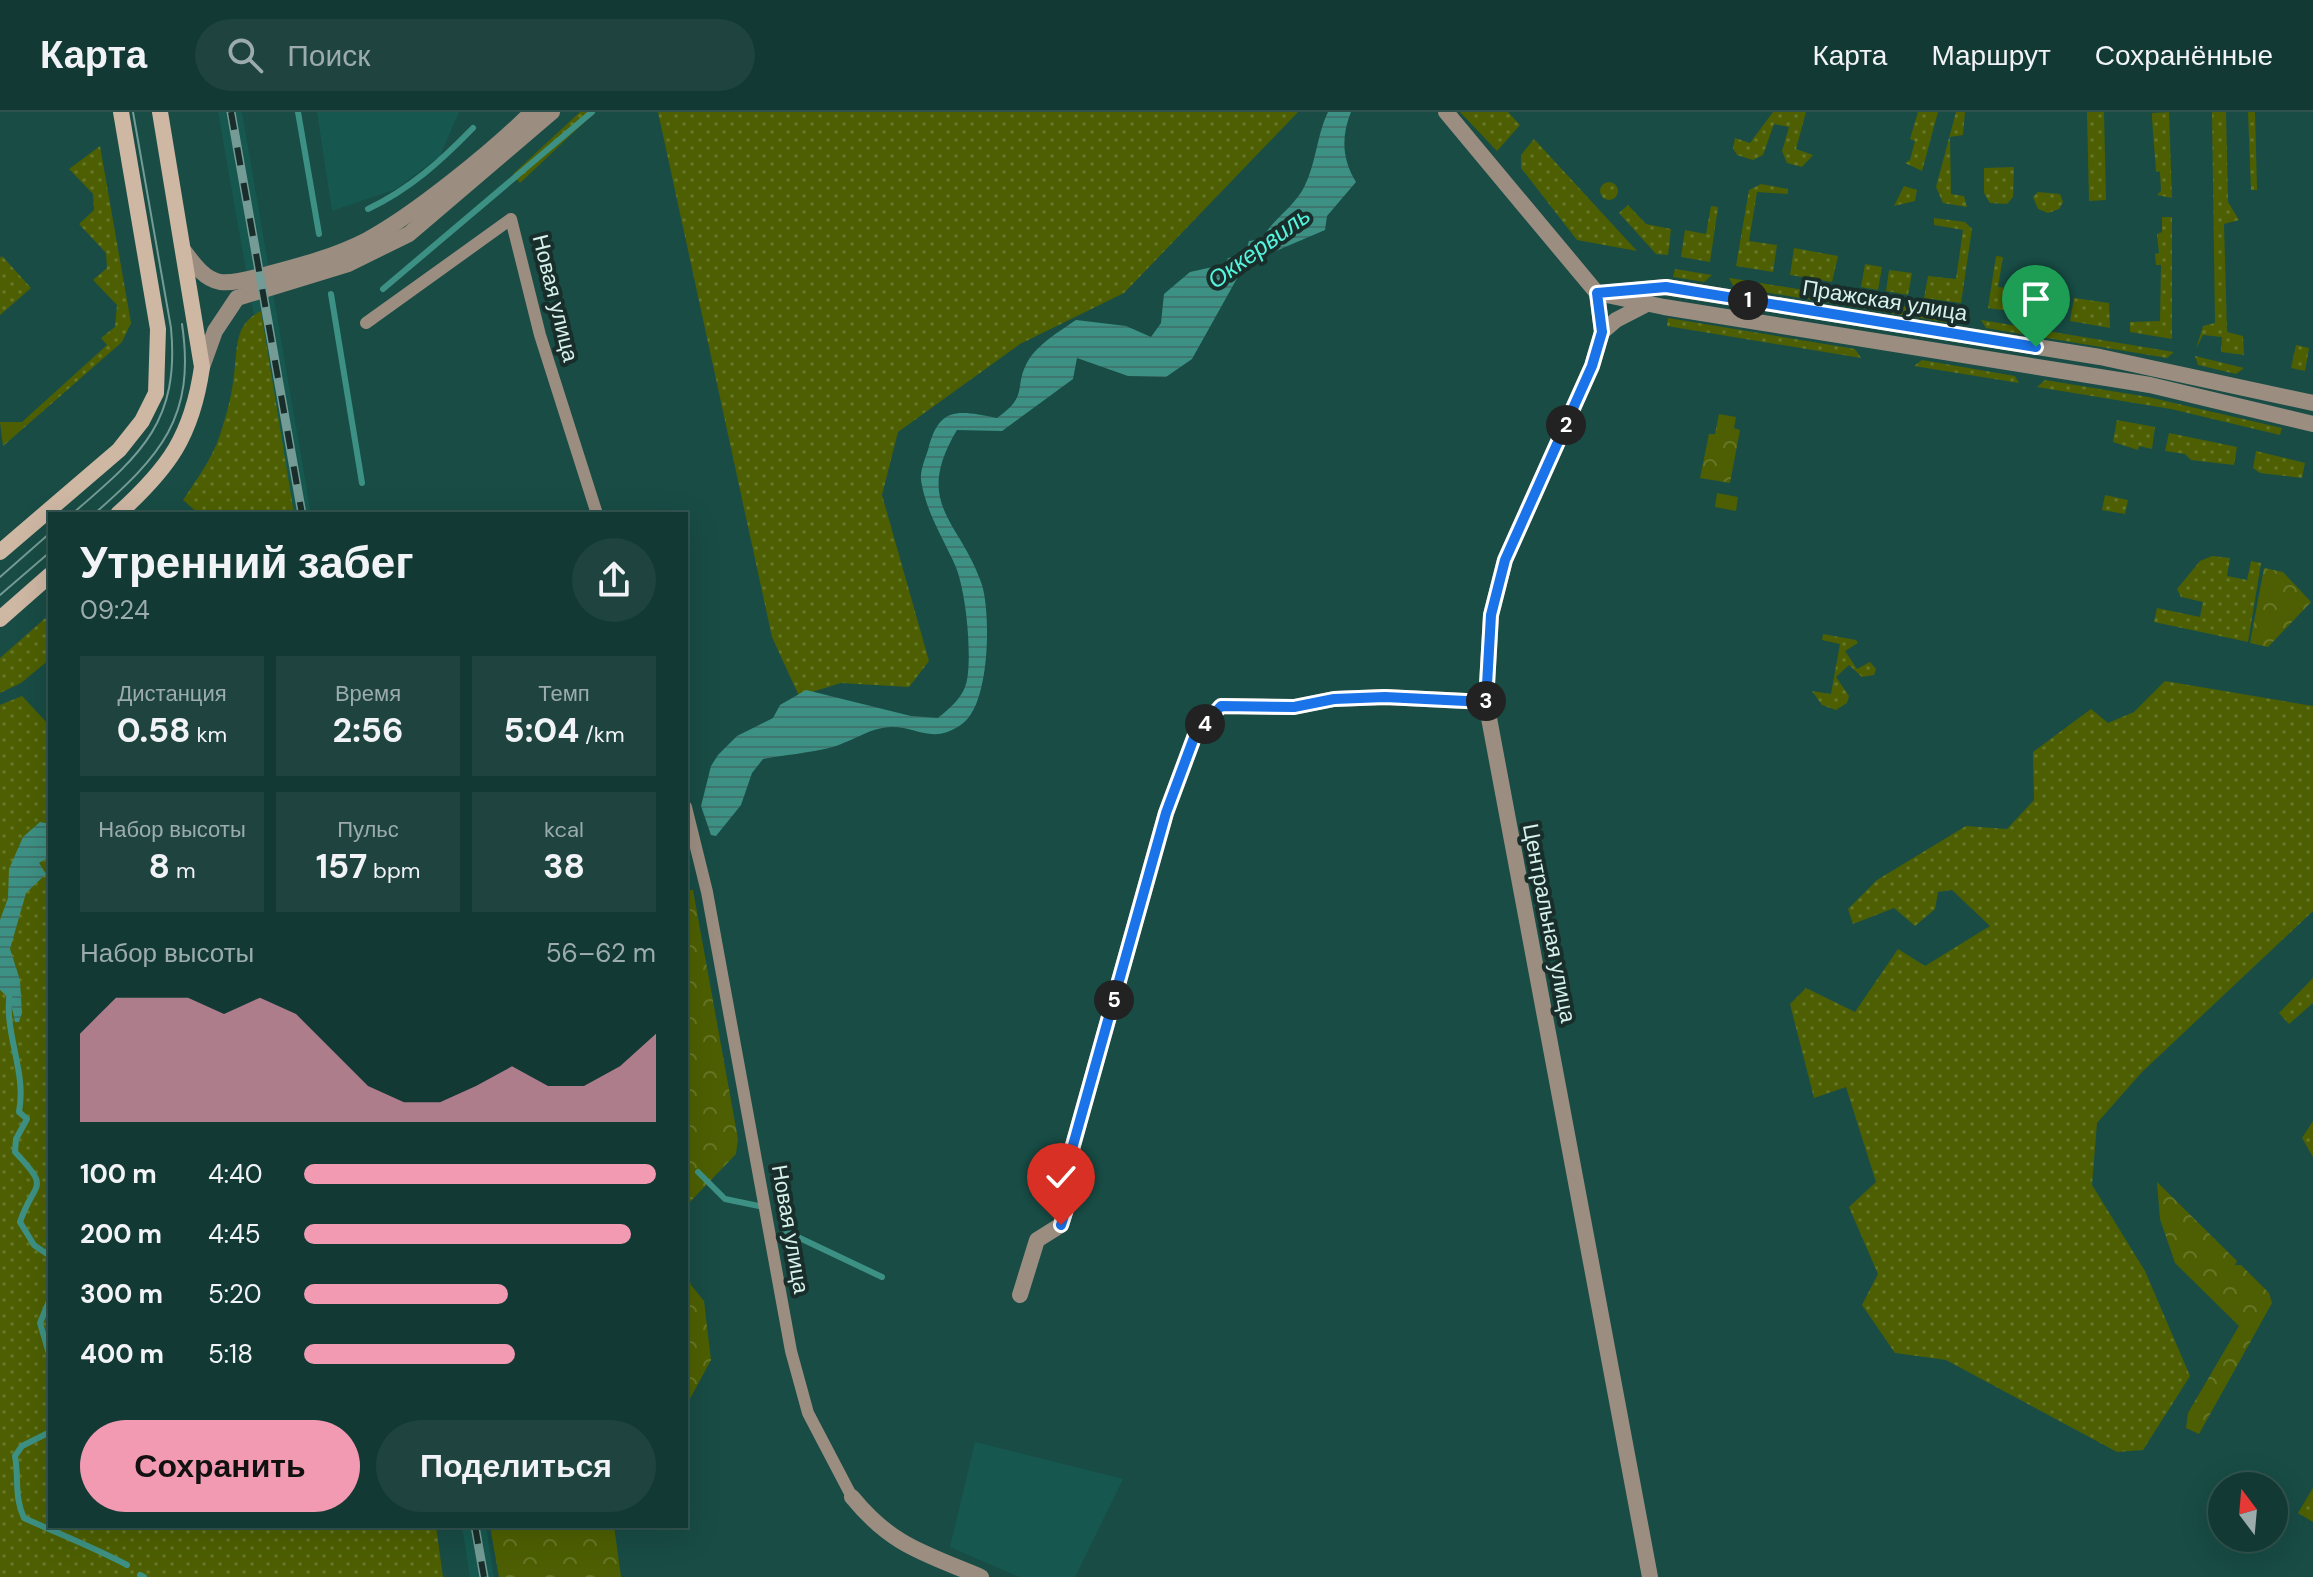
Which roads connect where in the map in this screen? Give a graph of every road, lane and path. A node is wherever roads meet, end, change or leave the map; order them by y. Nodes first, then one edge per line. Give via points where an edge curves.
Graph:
1 (121, 112) edge
2 (160, 112) edge
3 (532, 112) edge
4 (552, 112) edge
5 (1446, 112) edge
6 (184, 251) junction
7 (237, 289) junction
8 (1597, 293) junction
9 (1647, 304) junction
10 (366, 323) dead end
11 (1602, 332) junction
12 (202, 367) junction
13 (2313, 403) edge
14 (2313, 424) edge
15 (120, 512) edge
16 (596, 512) edge
17 (0, 552) edge
18 (48, 577) edge
19 (0, 619) edge
20 (1486, 702) junction
21 (688, 816) edge
22 (1020, 1295) dead end
23 (852, 1497) joint
24 (981, 1577) edge
25 (1650, 1577) edge

1 - 17 main road via 160,359 156,393 119,450
2 - 6 main road
3 - 7 street via 367,240
4 - 7 street via 441,209 396,241 348,264
5 - 8 street
6 - 7 street via 200,272
6 - 12 main road
7 - 12 street
8 - 9 street, Пражская улица
8 - 11 street, Центральная улица
8 - 13 street, Пражская улица via 1666,287 2100,357
9 - 11 street
9 - 14 street, Пражская улица via 2150,385
10 - 16 street, Новая улица via 511,219 540,335
11 - 20 street, Центральная улица via 1592,366 1505,560 1491,615
12 - 15 main road via 185,437 167,465
18 - 19 main road
20 - 22 street via 1385,697 1294,707 1221,706 1195,735 1166,813 1063,1181 1066,1209 1061,1225 1037,1240
20 - 25 street, Центральная улица
21 - 23 street, Новая улица via 712,918 791,1351 808,1413
23 - 24 street, Новая улица via 894,1540

